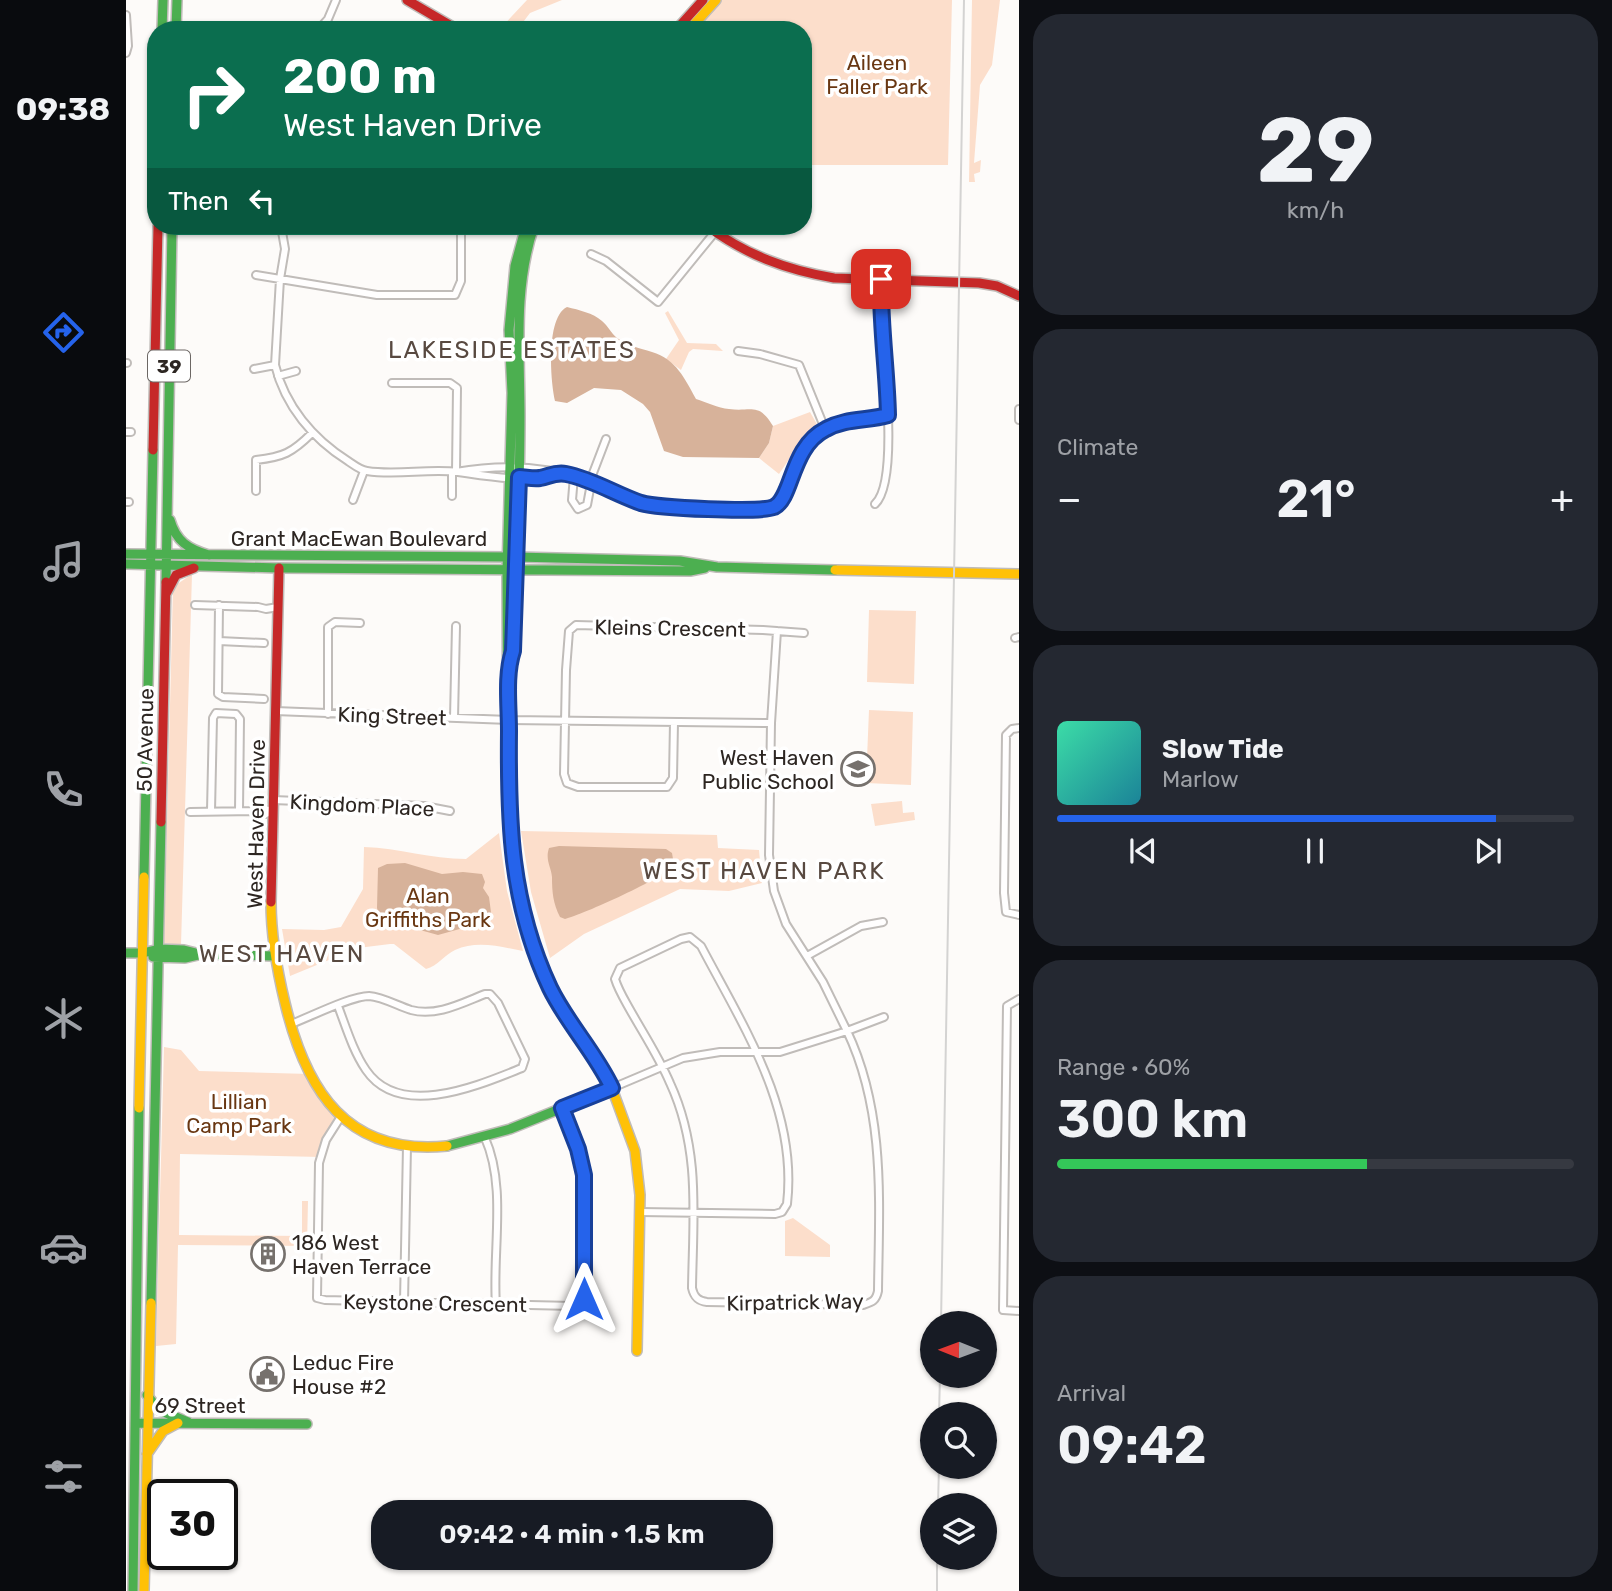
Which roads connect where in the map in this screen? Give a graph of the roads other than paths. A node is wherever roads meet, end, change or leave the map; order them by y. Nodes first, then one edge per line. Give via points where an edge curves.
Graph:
1 (163, 0) edge
2 (177, 0) edge
3 (336, 0) edge
4 (407, 0) edge
5 (703, 0) edge
6 (716, 0) edge
7 (126, 15) edge
8 (162, 21) edge
9 (176, 21) edge
10 (326, 21) edge
11 (443, 21) edge
12 (684, 21) edge
13 (697, 21) edge
14 (126, 53) edge
15 (158, 235) edge
16 (172, 235) edge
17 (283, 235) edge
18 (461, 235) edge
19 (523, 235) edge
20 (532, 235) edge
21 (706, 235) edge
22 (719, 235) edge
23 (592, 254) dead end
24 (256, 275) dead end
25 (280, 279) junction
26 (881, 279) junction
27 (1019, 296) edge
28 (738, 351) dead end
29 (275, 365) junction
30 (254, 369) dead end
31 (296, 371) dead end
32 (278, 376) junction
33 (392, 383) dead end
34 (1019, 409) edge
35 (888, 415) junction
36 (1019, 419) edge
37 (825, 429) junction
38 (312, 433) junction
39 (606, 439) dead end
40 (364, 471) junction
41 (454, 472) junction
42 (514, 472) junction
43 (574, 476) junction
44 (591, 481) junction
45 (256, 491) dead end
46 (452, 496) dead end
47 (353, 500) dead end
48 (875, 504) dead end
49 (167, 506) junction
50 (126, 554) edge
51 (208, 555) junction
52 (512, 557) junction
53 (151, 559) junction
54 (166, 559) junction
55 (126, 564) edge
56 (207, 566) junction
57 (717, 567) junction
58 (279, 568) junction
59 (512, 569) junction
60 (1019, 574) edge
61 (165, 596) junction
62 (195, 605) dead end
63 (219, 606) junction
64 (278, 607) junction
65 (360, 623) dead end
66 (456, 626) dead end
67 (777, 631) junction
68 (804, 633) dead end
69 (219, 642) junction
70 (264, 643) dead end
71 (264, 699) dead end
72 (275, 711) junction
73 (328, 714) junction
74 (453, 718) junction
75 (565, 719) junction
76 (509, 720) junction
77 (674, 722) junction
78 (771, 723) junction
79 (1019, 728) edge
80 (273, 800) junction
81 (211, 811) junction
82 (239, 811) junction
83 (273, 811) junction
84 (450, 811) dead end
85 (190, 812) dead end
86 (1019, 915) edge
87 (883, 922) dead end
88 (126, 953) edge
89 (143, 953) junction
90 (159, 954) junction
91 (274, 956) junction
92 (807, 956) junction
93 (1019, 999) edge
94 (338, 1006) junction
95 (884, 1017) dead end
96 (291, 1024) junction
97 (848, 1031) junction
98 (757, 1053) junction
99 (662, 1067) junction
100 (612, 1088) junction
101 (562, 1108) junction
102 (340, 1118) junction
103 (485, 1138) junction
104 (407, 1146) junction
105 (640, 1212) junction
106 (693, 1213) junction
107 (404, 1302) junction
108 (496, 1305) junction
109 (1019, 1311) edge
110 (637, 1351) dead end
111 (147, 1395) junction
112 (188, 1422) junction
113 (135, 1423) junction
114 (146, 1423) junction
115 (178, 1423) junction
116 (307, 1424) dead end
117 (146, 1456) junction
118 (133, 1591) edge
119 (144, 1591) edge

1 - 8 main road
2 - 9 main road
3 - 10 street
4 - 11 main road
5 - 12 main road
6 - 13 main road
7 - 14 street
15 - 53 main road, 50 Avenue / 39
16 - 49 main road, 50 Avenue / 39
17 - 25 street
18 - 25 street via 461,281 455,295 376,295
19 - 42 main road via 512,292
20 - 42 main road via 520,289
21 - 23 street via 658,302
22 - 26 main road via 749,254 787,269 834,278
24 - 25 street
25 - 29 street
26 - 27 main road via 979,283
26 - 35 street
28 - 37 street via 799,365
29 - 30 street
29 - 32 street
31 - 32 street
32 - 38 street
33 - 41 street via 450,383 457,388
34 - 36 street
35 - 37 street via 853,419
35 - 48 street via 884,491
37 - 44 street via 799,456 788,490 773,507 663,507
38 - 40 street
38 - 45 street via 294,451 256,460
39 - 44 street
40 - 41 street
40 - 47 street
41 - 42 street via 482,477
41 - 46 street
42 - 43 street via 540,478 554,473
42 - 52 main road
43 - 44 street
43 - 44 street via 572,500 578,509 587,505
49 - 51 main road via 177,540 188,550
49 - 54 main road, 50 Avenue / 39
50 - 53 main road, Grant MacEwan Boulevard
51 - 52 main road, Grant MacEwan Boulevard
51 - 54 main road, Grant MacEwan Boulevard
52 - 57 main road, Grant MacEwan Boulevard via 680,561
52 - 59 main road
53 - 54 main road, Grant MacEwan Boulevard
53 - 55 main road, Grant MacEwan Boulevard
53 - 89 main road, 50 Avenue / 39
54 - 56 main road, Grant MacEwan Boulevard
54 - 61 main road, 50 Avenue / 39
56 - 58 main road, Grant MacEwan Boulevard
56 - 61 main road via 178,574
57 - 59 main road, Grant MacEwan Boulevard
57 - 60 main road, Grant MacEwan Boulevard
58 - 59 main road, Grant MacEwan Boulevard
58 - 64 main road, West Haven Drive
59 - 76 main road
61 - 90 main road, 50 Avenue / 39
62 - 63 street
63 - 64 street
63 - 69 street
64 - 72 main road, West Haven Drive
65 - 73 street via 335,622 328,627
66 - 74 street
67 - 68 street, Kleins Crescent
67 - 75 street, Kleins Crescent via 576,625 569,631
67 - 78 street, Kleins Crescent
69 - 70 street
69 - 71 street via 218,694
72 - 73 street, King Street
72 - 80 main road, West Haven Drive
73 - 74 street, King Street
74 - 76 street, King Street
75 - 76 street
75 - 77 street
75 - 77 street, Kleins Crescent via 565,780 578,787 667,787 673,778
76 - 100 main road via 509,831 527,923 551,988
77 - 78 street
78 - 92 street via 771,879 781,914
79 - 86 street via 1006,735 1004,893 1006,912
80 - 83 main road, West Haven Drive
80 - 84 street, Kingdom Place
81 - 82 street
81 - 82 street via 216,713 236,714 240,719
81 - 85 street
82 - 83 street
83 - 91 main road, West Haven Drive
87 - 92 street via 861,926
88 - 89 main road
89 - 90 main road
89 - 113 main road, 50 Avenue / 39
90 - 91 main road via 184,950
90 - 111 main road, 50 Avenue / 39
91 - 96 main road, West Haven Drive
92 - 97 street
93 - 109 street via 1007,1006 1003,1310
94 - 94 street via 368,996 431,1012 490,994 525,1064 448,1094 392,1091 366,1071
94 - 96 street
95 - 97 street, West Haven Drive
96 - 102 main road, West Haven Drive via 317,1087
97 - 98 street, West Haven Drive via 793,1050
97 - 106 street, Kirpatrick Way via 866,1079 875,1130 879,1184 876,1299 863,1305 702,1302 692,1288
98 - 99 street, West Haven Drive via 708,1053
98 - 99 street via 701,946 685,937 615,974 616,984
98 - 106 street via 781,1126 786,1208 775,1214
99 - 100 street, West Haven Drive
99 - 106 street via 688,1135
100 - 101 main road, West Haven Drive
100 - 105 main road via 635,1152
101 - 103 main road, West Haven Drive
101 - 108 street, Keystone Crescent via 584,1175 584,1299 573,1306
102 - 104 main road, West Haven Drive via 372,1138
102 - 107 street, Keystone Crescent via 319,1163 315,1294 325,1300
103 - 104 main road, West Haven Drive via 445,1147
103 - 108 street via 496,1177
104 - 107 street
105 - 106 street
105 - 110 main road
107 - 108 street, Keystone Crescent
111 - 112 main road via 159,1410
111 - 114 main road, 50 Avenue / 39
112 - 115 main road, 69 Street
112 - 116 main road, 69 Street
113 - 114 main road, 69 Street
113 - 118 main road, 50 Avenue / 39
114 - 115 main road, 69 Street
114 - 117 main road, 50 Avenue / 39
115 - 117 main road via 159,1434
117 - 119 main road, 50 Avenue / 39

